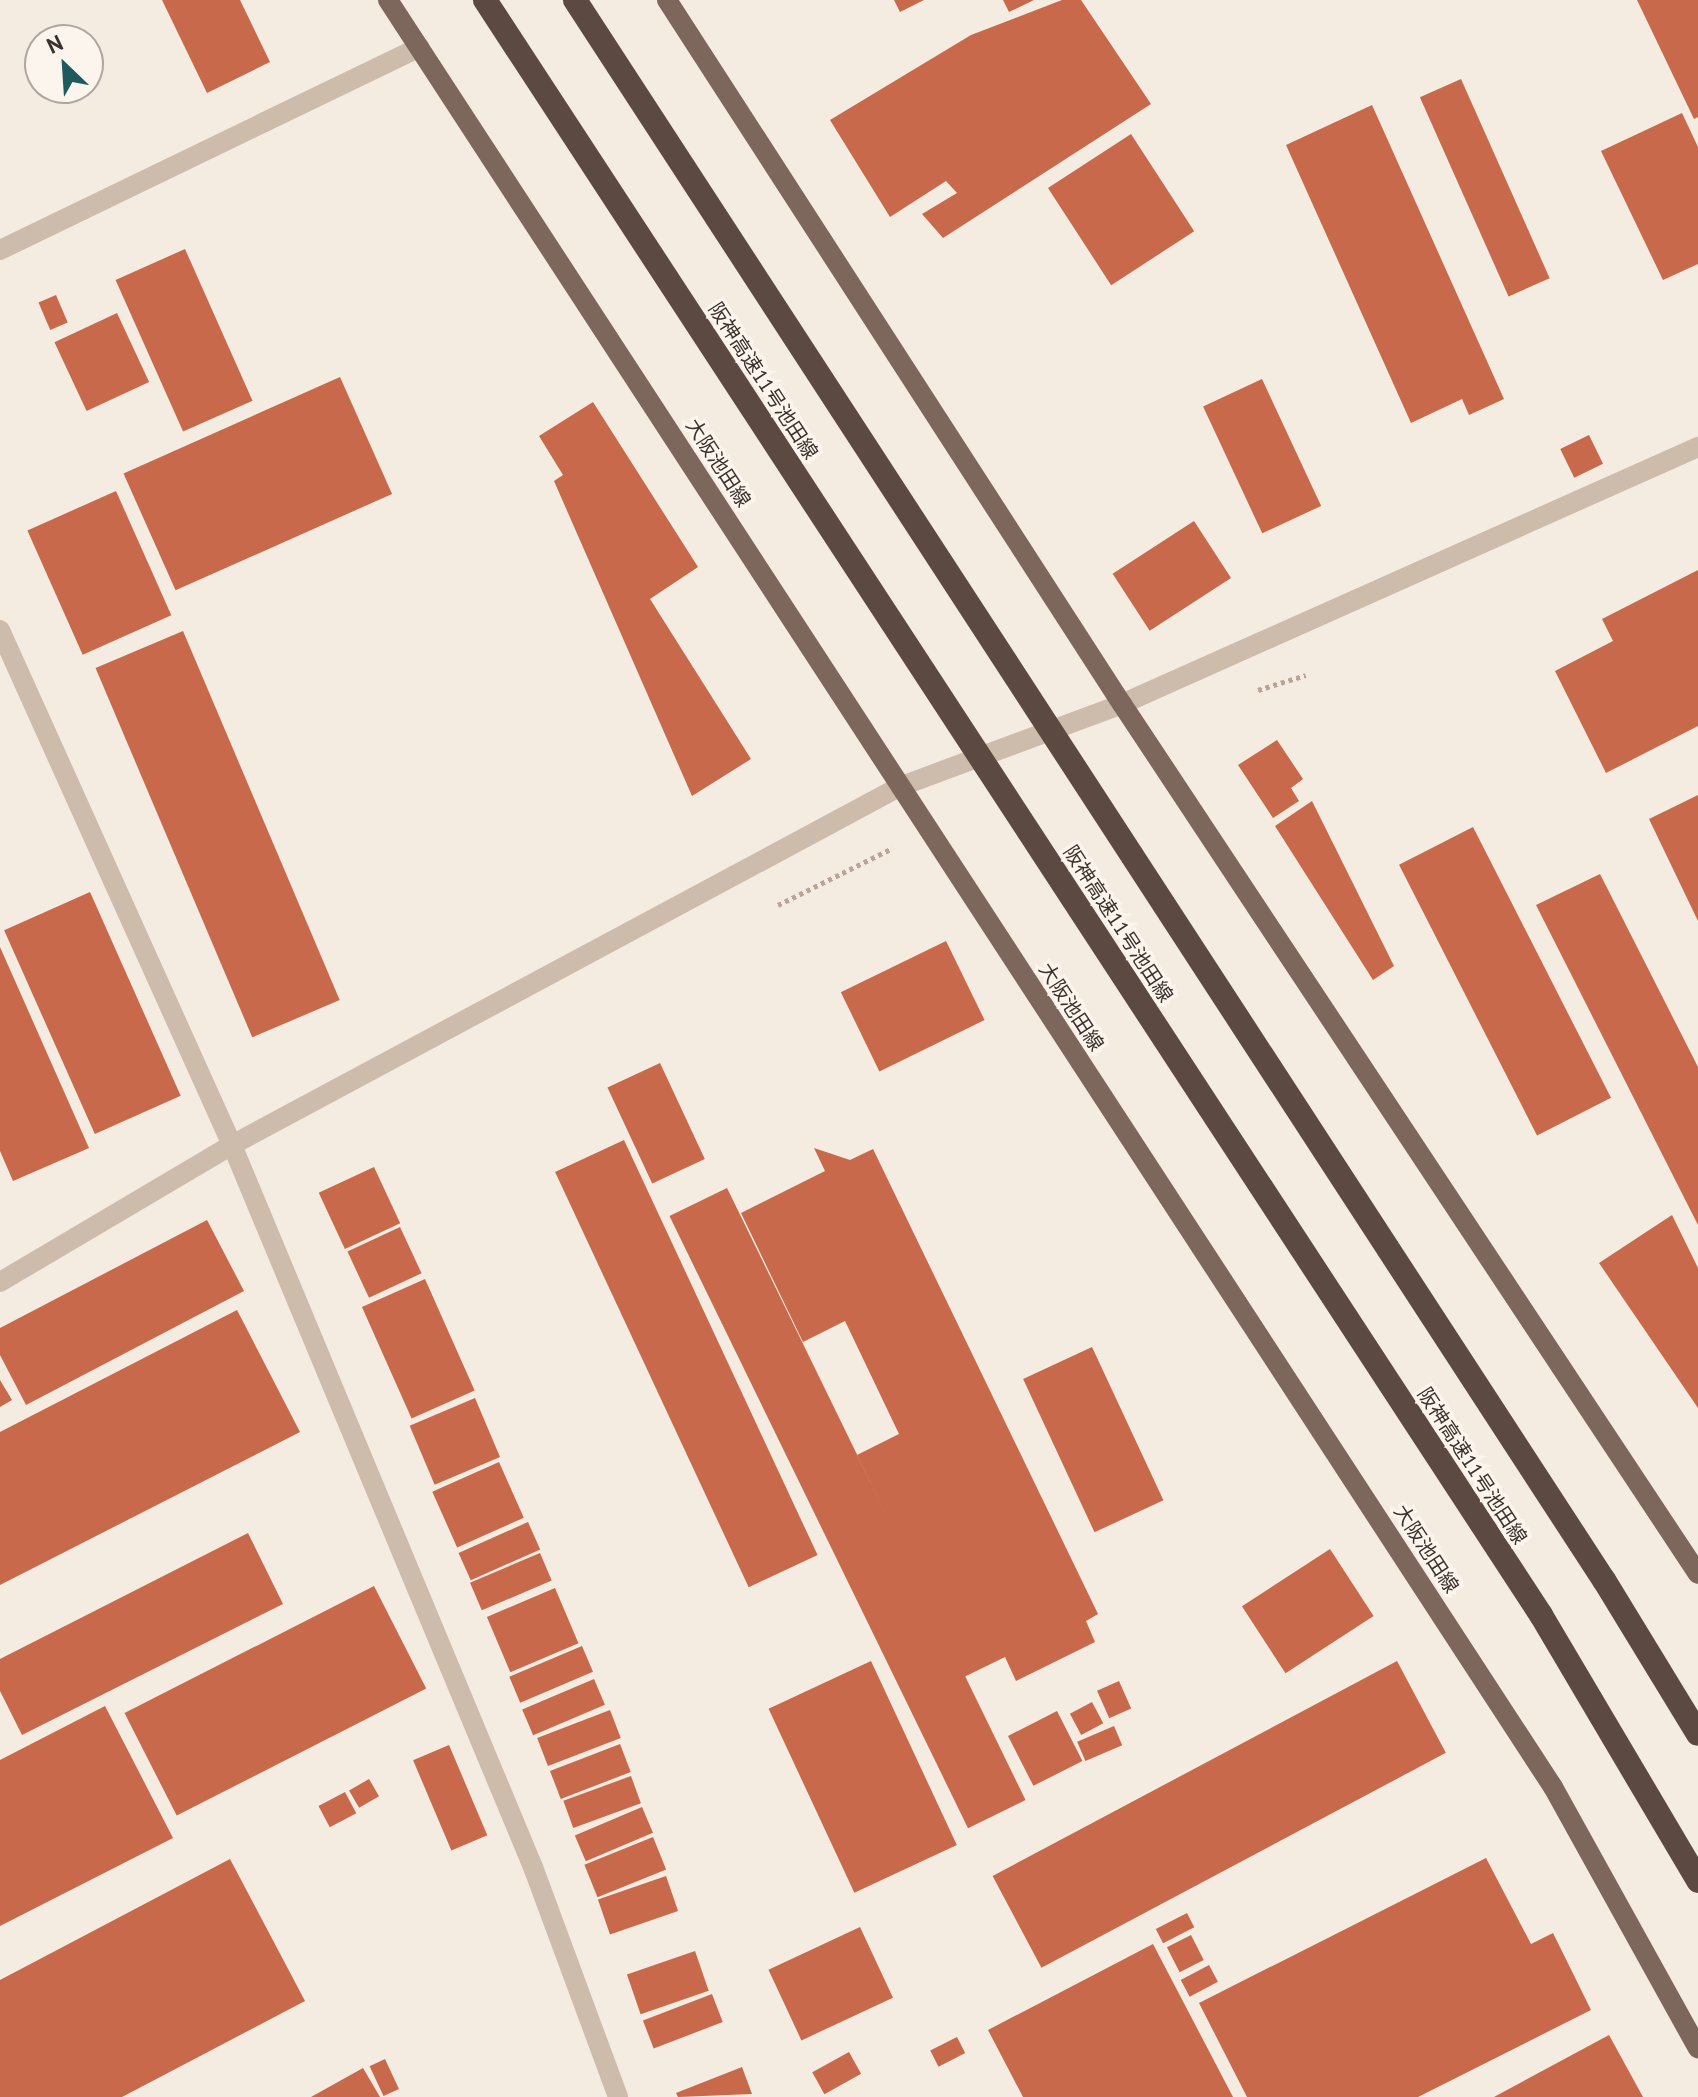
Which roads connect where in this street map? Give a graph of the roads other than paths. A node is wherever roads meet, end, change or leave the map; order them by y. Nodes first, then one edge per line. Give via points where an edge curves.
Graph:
1 (388, 0) edge
2 (485, 0) edge
3 (575, 0) edge
4 (667, 0) edge
5 (419, 47) junction
6 (0, 250) edge
7 (1698, 447) edge
8 (0, 630) edge
9 (1122, 704) junction
10 (899, 787) junction
11 (232, 1145) junction
12 (0, 1282) edge
13 (1698, 1574) edge
14 (1698, 1734) edge
15 (1698, 1881) edge
16 (1698, 2049) edge
17 (618, 2097) edge

1 - 5 main road, 大阪池田線
2 - 15 highway, 阪神高速11号池田線 via 1532,1602
3 - 14 highway via 1604,1580
4 - 9 main road
5 - 6 street
5 - 10 main road, 大阪池田線
7 - 9 street
8 - 11 street
9 - 10 street
9 - 13 main road
10 - 11 street
10 - 16 main road, 大阪池田線 via 1553,1787
11 - 12 street
11 - 17 street via 533,1867

